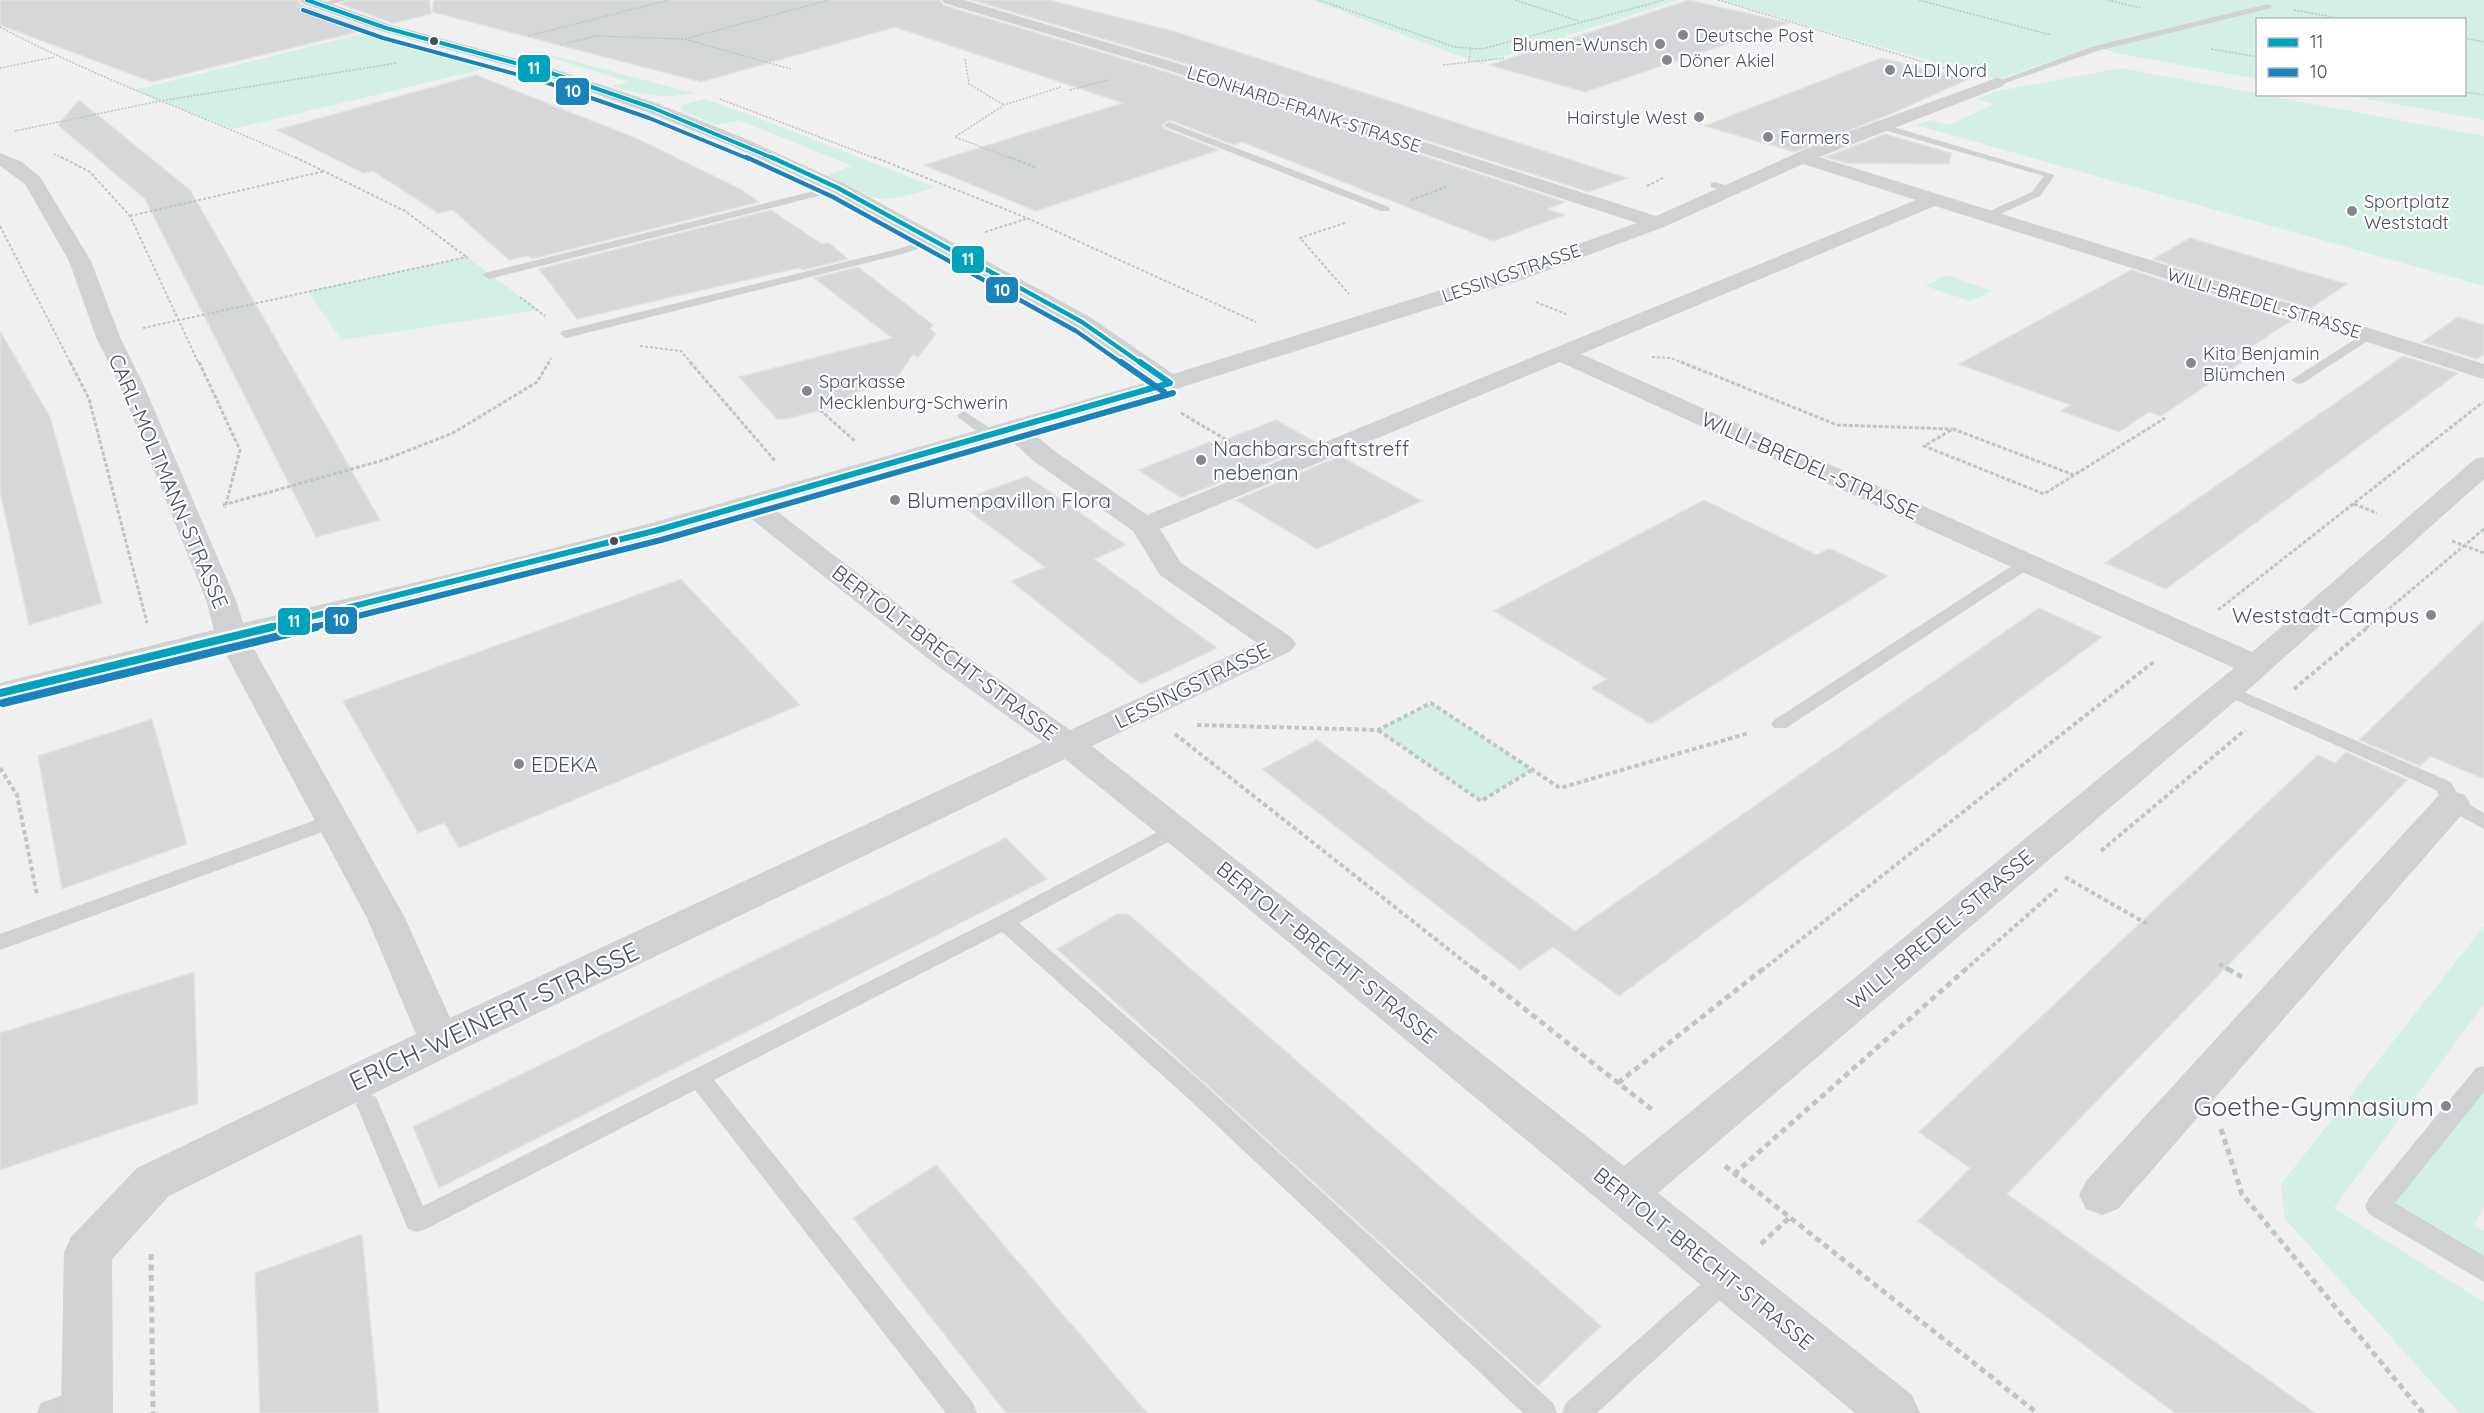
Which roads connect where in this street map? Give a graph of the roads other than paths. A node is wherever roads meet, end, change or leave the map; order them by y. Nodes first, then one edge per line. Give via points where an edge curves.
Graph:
1 (343, 0) edge
2 (950, 0) edge
3 (314, 2) edge
4 (2268, 6) road end
5 (1997, 83) joint
6 (1169, 125) dead end
7 (1880, 126) junction
8 (1803, 158) junction
9 (0, 159) edge
10 (838, 188) junction
11 (1935, 199) junction
12 (1385, 209) road end
13 (1987, 216) junction
14 (1657, 224) junction
15 (935, 240) junction
16 (489, 275) road end
17 (566, 334) road end
18 (2368, 335) junction
19 (1561, 354) junction
20 (2484, 372) edge
21 (2298, 380) dead end
22 (1170, 383) junction
23 (964, 415) dead end
24 (1002, 432) junction
25 (2484, 465) edge
26 (750, 504) junction
27 (1144, 526) junction
28 (2027, 562) junction
29 (231, 635) junction
30 (2256, 665) junction
31 (2229, 690) junction
32 (0, 693) edge
33 (1780, 724) road end
34 (1069, 745) junction
35 (2468, 813) edge
36 (332, 820) junction
37 (1176, 829) junction
38 (1004, 922) junction
39 (0, 942) edge
40 (440, 1041) junction
41 (2484, 1075) edge
42 (699, 1078) junction
43 (368, 1104) dead end
44 (1625, 1193) junction
45 (2102, 1195) dead end
46 (2484, 1270) edge
47 (1727, 1277) junction
48 (75, 1408) edge
49 (963, 1413) edge
50 (1543, 1413) edge
51 (1576, 1413) edge
52 (1894, 1413) edge

1 - 3 lane
2 - 14 street, LEONHARD-FRANK-STRASSE via 1164,64
3 - 10 street via 386,28 507,60 653,108
4 - 5 lane via 2094,49
5 - 7 street, LESSINGSTRASSE
6 - 12 lane
7 - 8 street, LESSINGSTRASSE
7 - 13 lane via 2050,175 2036,194
8 - 11 street, WILLI-BREDEL-STRASSE
8 - 14 street, LESSINGSTRASSE via 1723,187
9 - 29 street, CARL-MOLTMANN-STRASSE via 33,182 80,261 222,603
10 - 15 street
10 - 16 lane
11 - 13 street, WILLI-BREDEL-STRASSE
11 - 19 street
13 - 18 street, WILLI-BREDEL-STRASSE
14 - 22 street, LESSINGSTRASSE via 1516,274
15 - 17 lane
15 - 22 street via 1082,322
18 - 20 street, WILLI-BREDEL-STRASSE
18 - 21 lane
19 - 27 street
19 - 28 street, WILLI-BREDEL-STRASSE
22 - 24 street, LESSINGSTRASSE
23 - 24 lane
24 - 26 street, LESSINGSTRASSE
24 - 27 street, LESSINGSTRASSE via 1044,456
25 - 30 street, WILLI-BREDEL-STRASSE
26 - 29 street, LESSINGSTRASSE via 487,574
26 - 34 street, BERTOLT-BRECHT-STRASSE via 946,657
27 - 34 street, LESSINGSTRASSE via 1170,569 1280,644 1148,718
28 - 30 street, WILLI-BREDEL-STRASSE
28 - 33 lane
29 - 32 street, LESSINGSTRASSE
29 - 36 street, CARL-MOLTMANN-STRASSE
30 - 31 street, WILLI-BREDEL-STRASSE
31 - 35 lane via 2444,786
31 - 44 street, WILLI-BREDEL-STRASSE
34 - 37 street, BERTOLT-BRECHT-STRASSE
34 - 40 street, ERICH-WEINERT-STRASSE
35 - 45 street via 2205,1080
36 - 39 lane
36 - 40 street, CARL-MOLTMANN-STRASSE via 386,918
37 - 38 lane
37 - 44 street, BERTOLT-BRECHT-STRASSE
38 - 42 lane
38 - 50 lane via 1188,1084
40 - 48 street, ERICH-WEINERT-STRASSE via 153,1182 88,1252
41 - 46 lane via 2378,1206
42 - 43 lane via 417,1221
42 - 49 lane
44 - 47 street, BERTOLT-BRECHT-STRASSE
47 - 51 lane
47 - 52 street, BERTOLT-BRECHT-STRASSE

